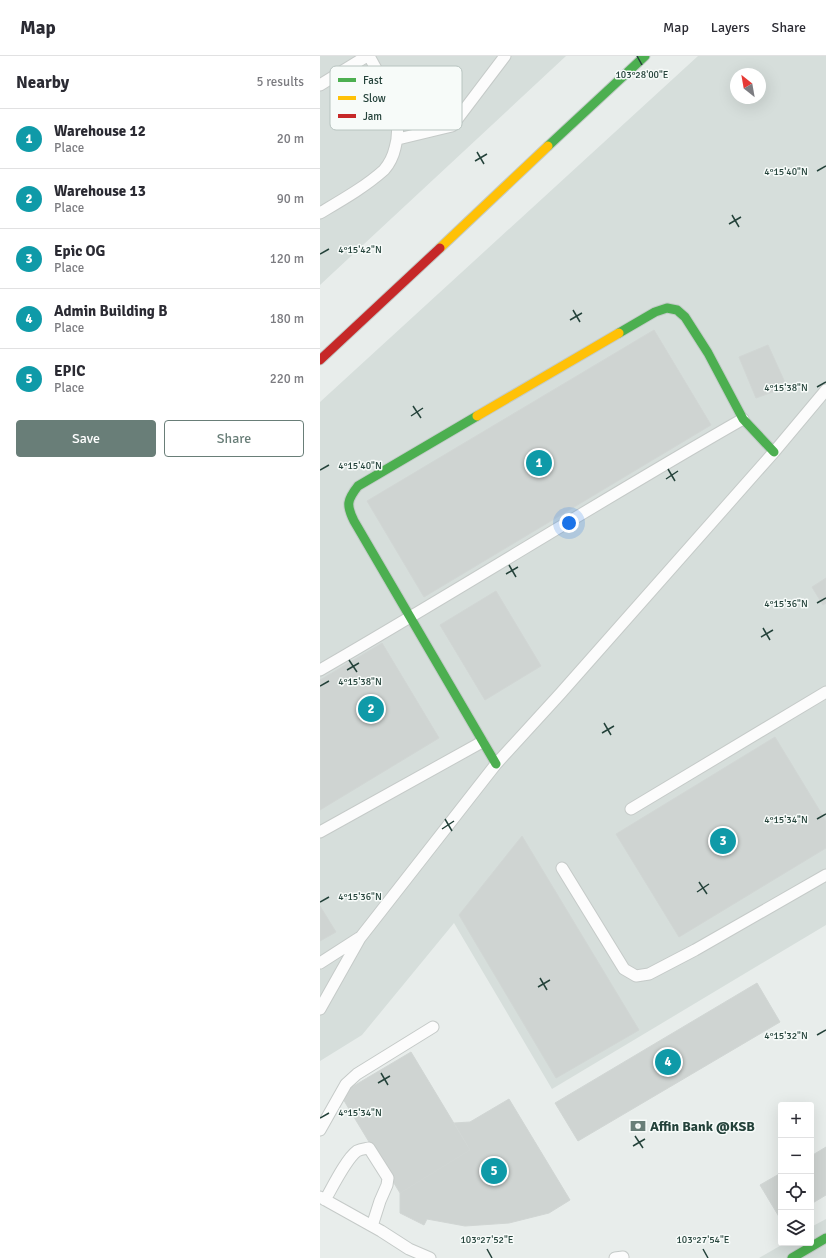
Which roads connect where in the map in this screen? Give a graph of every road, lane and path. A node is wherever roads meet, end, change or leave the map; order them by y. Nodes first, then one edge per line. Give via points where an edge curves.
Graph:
1 (368, 56) edge
2 (505, 56) edge
3 (645, 56) edge
4 (351, 66) edge
5 (373, 66) edge
6 (330, 78) edge
7 (320, 84) edge
8 (462, 113) edge
9 (398, 130) edge
10 (435, 130) edge
11 (398, 139) junction
12 (320, 213) edge
13 (320, 360) edge
14 (826, 390) edge
15 (744, 419) junction
16 (774, 452) junction
17 (410, 618) junction
18 (320, 670) edge
19 (826, 692) edge
20 (482, 742) junction
21 (496, 764) junction
22 (631, 809) dead end
23 (320, 832) edge
24 (562, 868) dead end
25 (826, 875) edge
26 (360, 938) junction
27 (320, 962) edge
28 (320, 1008) edge
29 (433, 1027) dead end
30 (320, 1130) edge
31 (323, 1198) edge
32 (372, 1226) junction
33 (826, 1238) edge
34 (430, 1258) edge
35 (615, 1258) edge
36 (623, 1258) edge
37 (792, 1258) edge

1 - 4 lane
1 - 5 lane
2 - 8 lane
3 - 13 street
6 - 7 lane
9 - 11 lane
10 - 11 lane
11 - 12 lane via 393,158 385,169
14 - 16 lane
15 - 16 street
15 - 17 lane via 667,462
15 - 17 street via 685,317 677,310 666,308 654,312 358,486 349,497 348,510
16 - 21 lane
17 - 18 lane
17 - 20 street
19 - 22 lane
20 - 21 street
20 - 23 lane
21 - 26 lane
24 - 25 lane via 624,969 636,976 649,974 675,961
26 - 27 lane
26 - 28 lane
29 - 30 lane via 357,1074 346,1084
31 - 32 lane
31 - 32 lane via 355,1152 369,1148 388,1178
32 - 34 lane via 409,1249
33 - 37 street
35 - 36 lane

